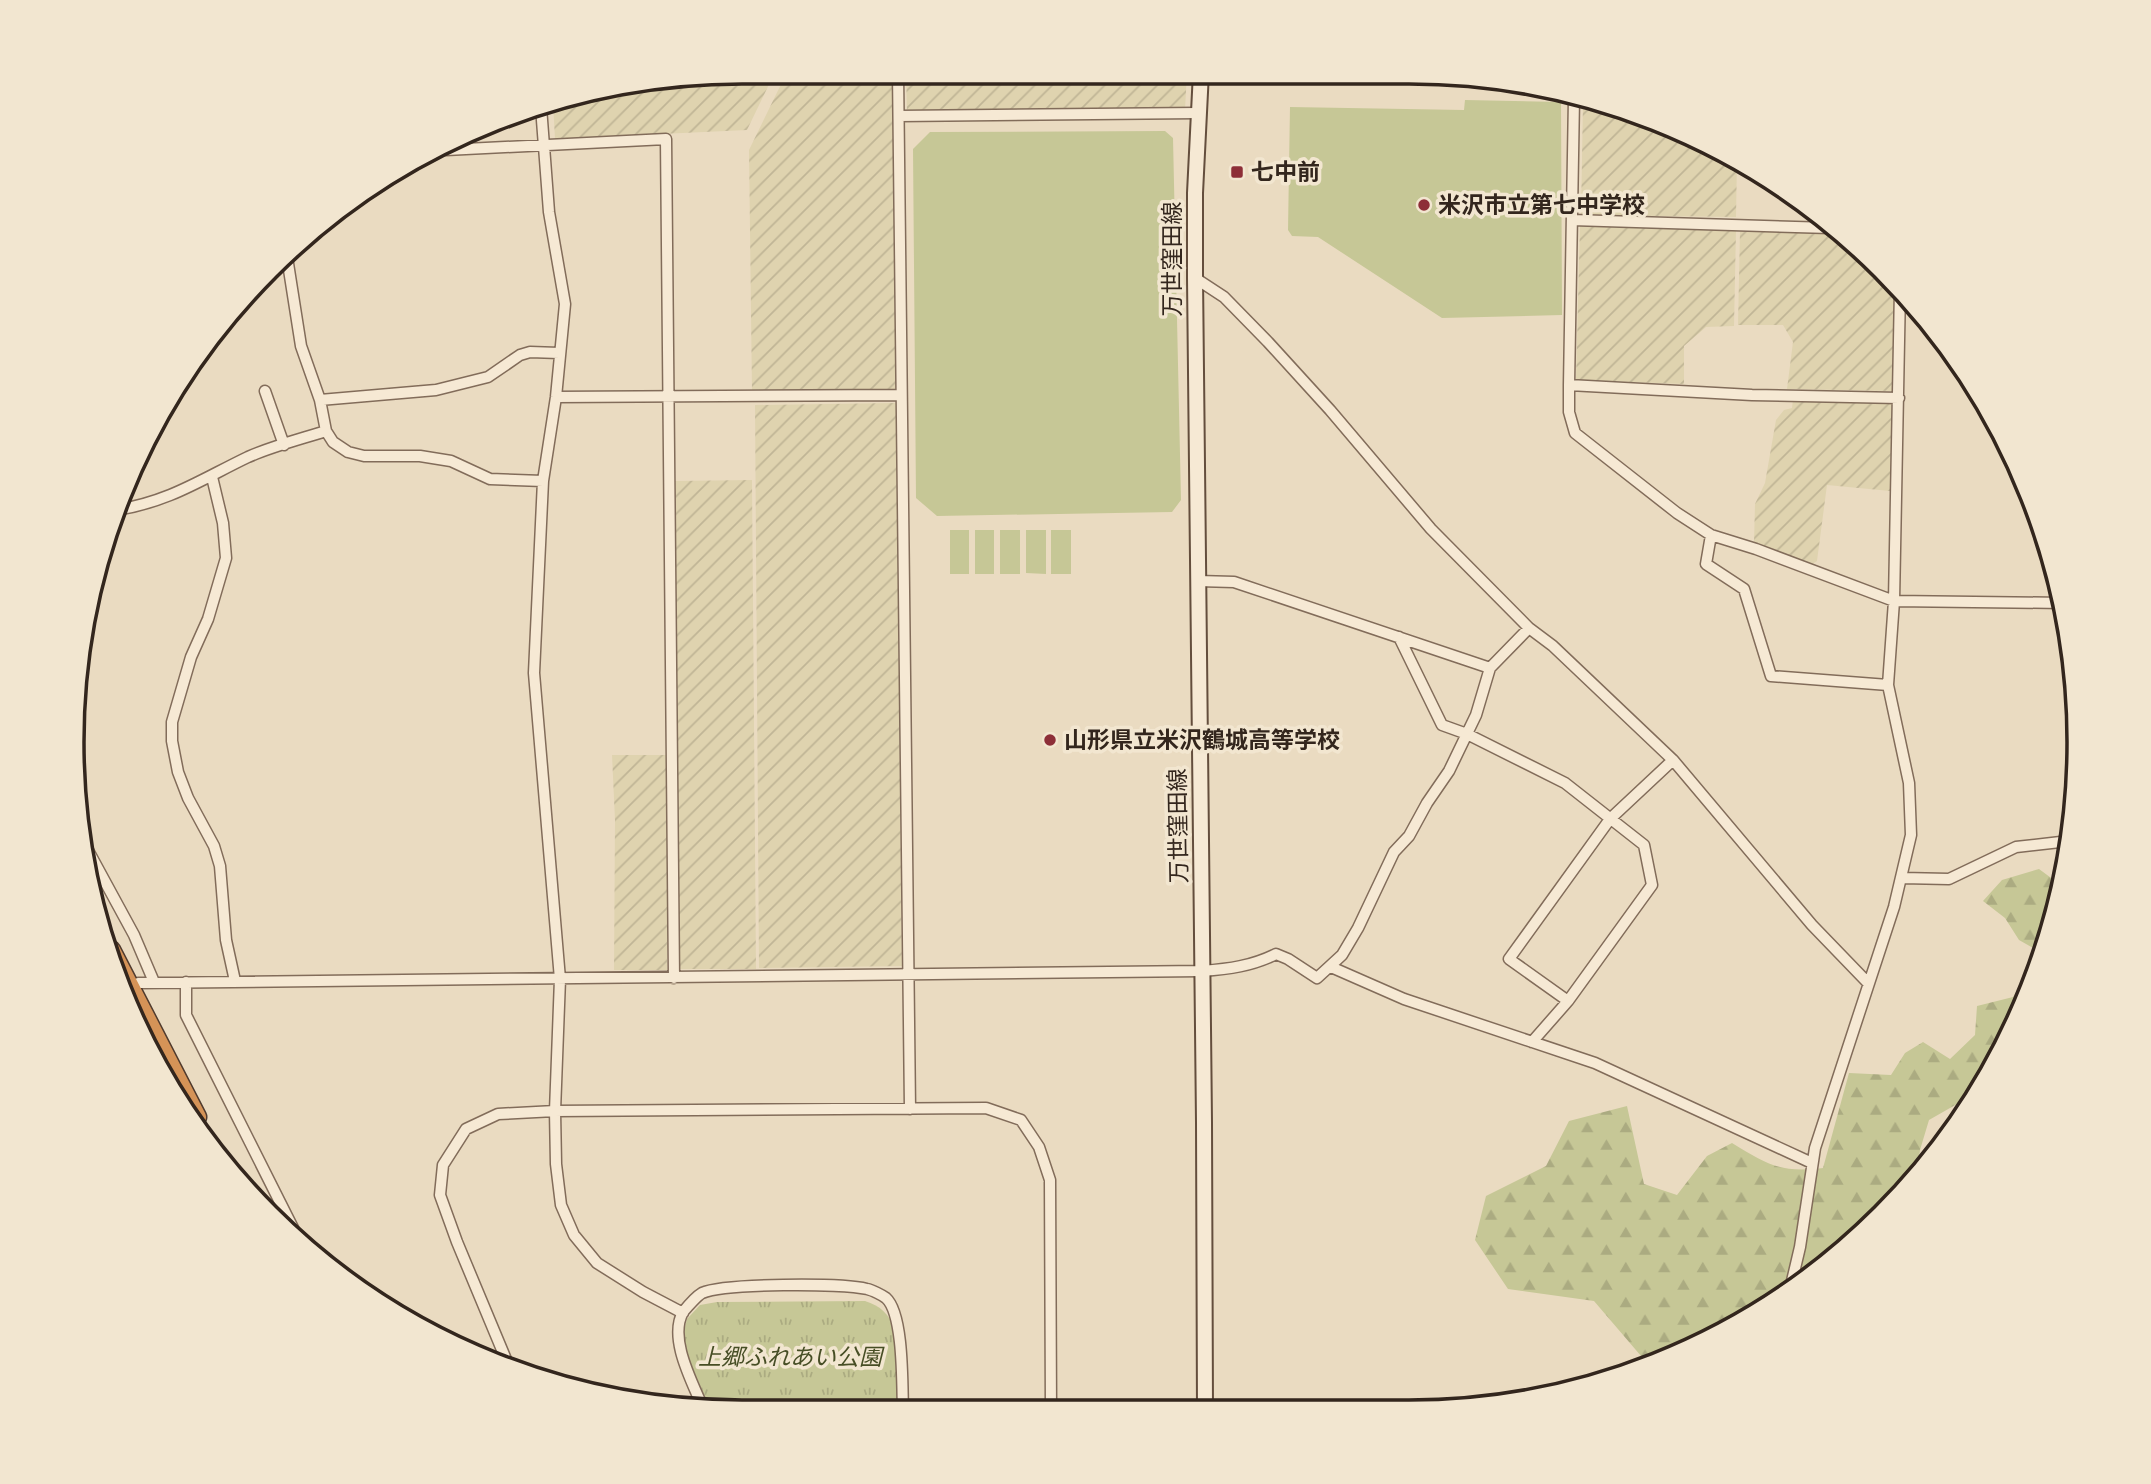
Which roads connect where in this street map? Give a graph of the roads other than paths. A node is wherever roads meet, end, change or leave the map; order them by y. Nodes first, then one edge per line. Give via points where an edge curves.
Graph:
1 (898, 84) edge
2 (1200, 84) edge
3 (1574, 105) edge
4 (1198, 113) junction
5 (541, 115) edge
6 (899, 116) junction
7 (543, 145) junction
8 (457, 149) edge
9 (1572, 220) junction
10 (1819, 228) edge
11 (288, 266) edge
12 (1195, 278) junction
13 (1900, 304) edge
14 (559, 353) junction
15 (1569, 385) junction
16 (265, 391) dead end
17 (901, 395) junction
18 (556, 397) junction
19 (669, 397) junction
20 (1899, 398) junction
21 (320, 400) junction
22 (326, 431) junction
23 (284, 445) junction
24 (212, 477) junction
25 (543, 481) junction
26 (127, 508) edge
27 (1711, 535) junction
28 (1198, 581) junction
29 (1894, 601) junction
30 (2052, 603) edge
31 (1529, 628) junction
32 (1399, 637) junction
33 (1490, 668) junction
34 (1888, 685) junction
35 (1467, 734) junction
36 (1673, 760) junction
37 (1610, 819) junction
38 (2059, 842) edge
39 (96, 866) edge
40 (1902, 878) junction
41 (1331, 967) junction
42 (1202, 971) junction
43 (908, 974) junction
44 (674, 978) junction
45 (560, 979) junction
46 (154, 982) junction
47 (186, 982) junction
48 (235, 982) junction
49 (138, 983) dead end
50 (1868, 983) junction
51 (137, 1000) edge
52 (1568, 1001) junction
53 (1532, 1042) junction
54 (180, 1083) edge
55 (910, 1109) junction
56 (555, 1111) junction
57 (1812, 1163) junction
58 (288, 1217) edge
59 (1793, 1276) edge
60 (683, 1313) junction
61 (504, 1355) edge
62 (699, 1399) edge
63 (902, 1400) edge
64 (1051, 1400) edge
65 (1205, 1400) edge

1 - 6 street
2 - 4 main road, 万世窪田線
3 - 9 street
4 - 6 street
4 - 12 main road, 万世窪田線
5 - 7 street
6 - 17 street
7 - 8 street
7 - 14 street via 565,304
7 - 19 street via 666,139
9 - 10 street
9 - 15 street
11 - 21 street via 301,346
12 - 28 main road, 万世窪田線
12 - 31 street via 1224,297 1330,410 1431,529
13 - 20 street
14 - 18 street
14 - 21 street via 520,355 488,377 436,390
15 - 20 street
15 - 27 street via 1575,433
16 - 23 street
17 - 19 street
17 - 43 street
18 - 19 street
18 - 25 street
19 - 44 street
20 - 29 street
21 - 22 street
22 - 23 street
22 - 25 street via 348,452 364,456 420,456 452,461 490,479
23 - 24 street
24 - 26 street via 150,504
24 - 48 street via 226,558 171,730 178,772 220,866 226,940
25 - 45 street via 534,673
27 - 29 street
27 - 34 street via 1706,564 1744,589 1771,676
28 - 32 street via 1234,582
28 - 42 main road, 万世窪田線
29 - 30 street
29 - 34 street
31 - 33 street
31 - 36 street
32 - 33 street
32 - 35 street via 1442,725
33 - 35 street
34 - 40 street via 1909,783 1911,835
35 - 37 street via 1565,783
35 - 41 street via 1449,771 1394,852 1358,928
36 - 37 street
36 - 50 street via 1812,925
37 - 52 street via 1644,845 1652,885
37 - 52 street via 1509,959
38 - 40 street via 2016,847 1949,879
39 - 46 street
40 - 50 street
41 - 42 street via 1317,978 1276,954 1236,968
41 - 53 street via 1404,999
42 - 43 street
42 - 65 main road, 万世窪田線
43 - 44 street
43 - 55 street
44 - 45 street
45 - 48 street
45 - 56 street
46 - 47 street
46 - 49 street
47 - 48 street
47 - 58 street via 186,1015
50 - 57 street
51 - 54 highway
52 - 53 street
53 - 57 street via 1595,1063
55 - 56 street
55 - 64 street via 986,1108 1021,1120 1039,1147 1050,1180
56 - 60 street via 561,1205 574,1235 597,1263
56 - 61 street via 498,1114 466,1129 443,1165 440,1195
57 - 59 street
60 - 62 street via 680,1350
60 - 63 street via 701,1294 727,1287 866,1289 886,1298 897,1315

